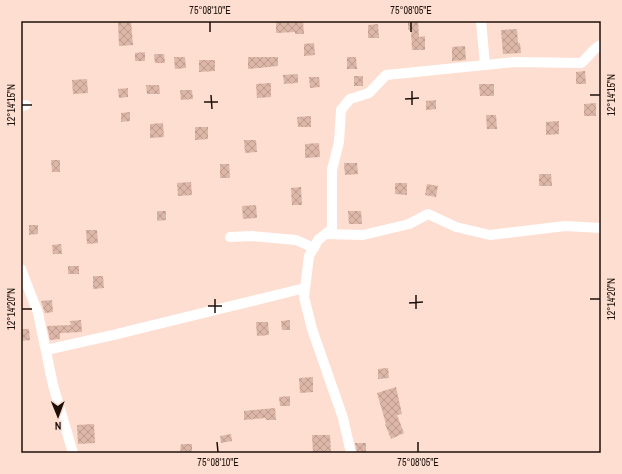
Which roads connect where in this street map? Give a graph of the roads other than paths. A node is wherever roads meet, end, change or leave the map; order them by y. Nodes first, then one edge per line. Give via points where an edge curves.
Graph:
1 (481, 21) edge
2 (601, 45) edge
3 (485, 65) junction
4 (601, 228) edge
5 (326, 234) junction
6 (230, 237) dead end
7 (314, 248) junction
8 (21, 269) edge
9 (305, 288) junction
10 (46, 350) junction
11 (73, 453) edge
12 (351, 453) edge

1 - 3 street
2 - 3 street via 596,46 581,63 516,62
3 - 5 street via 386,75 369,93 350,99 341,110 339,142 332,170 332,229
4 - 5 street via 565,226 490,235 456,227 428,214 409,224 363,236
5 - 7 street via 318,240
6 - 7 street via 296,240
7 - 9 street via 309,256
8 - 10 street via 38,313
9 - 10 street
9 - 12 street via 304,297 312,329 343,418
10 - 11 street via 53,385

